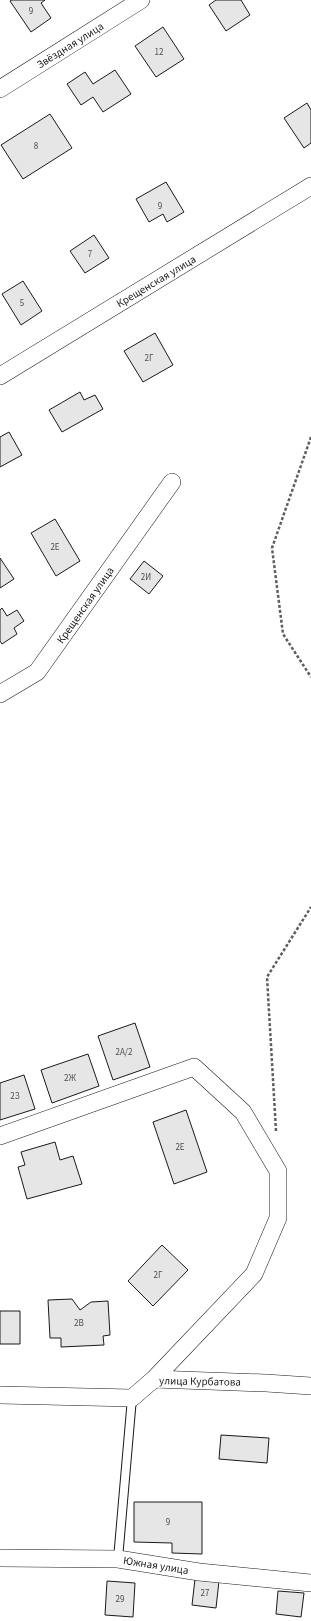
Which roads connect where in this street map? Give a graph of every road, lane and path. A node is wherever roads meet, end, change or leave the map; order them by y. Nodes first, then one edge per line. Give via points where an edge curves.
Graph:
1 (141, 0) edge
2 (0, 89) edge
3 (311, 186) edge
4 (0, 376) edge
5 (311, 437) edge
6 (172, 482) dead end
7 (311, 677) edge
8 (0, 694) edge
9 (311, 907) edge
10 (276, 1132) dead end
11 (0, 1136) edge
12 (154, 1379) junction
13 (311, 1386) edge
14 (0, 1395) edge
15 (132, 1398) junction
16 (0, 1558) edge
17 (118, 1559) junction
18 (311, 1583) edge

1 - 2 street, Звёздная улица
3 - 4 street, Крещенская улица
5 - 7 path via 272,548 283,634
6 - 8 street, Крещенская улица via 37,672
9 - 10 path via 267,977
11 - 12 street via 194,1067 243,1112 278,1171 278,1218 254,1274
12 - 13 street, улица Курбатова
12 - 15 street, улица Курбатова
14 - 15 street
15 - 17 lane
16 - 17 street, Южная улица
17 - 18 street, Южная улица via 200,1572

